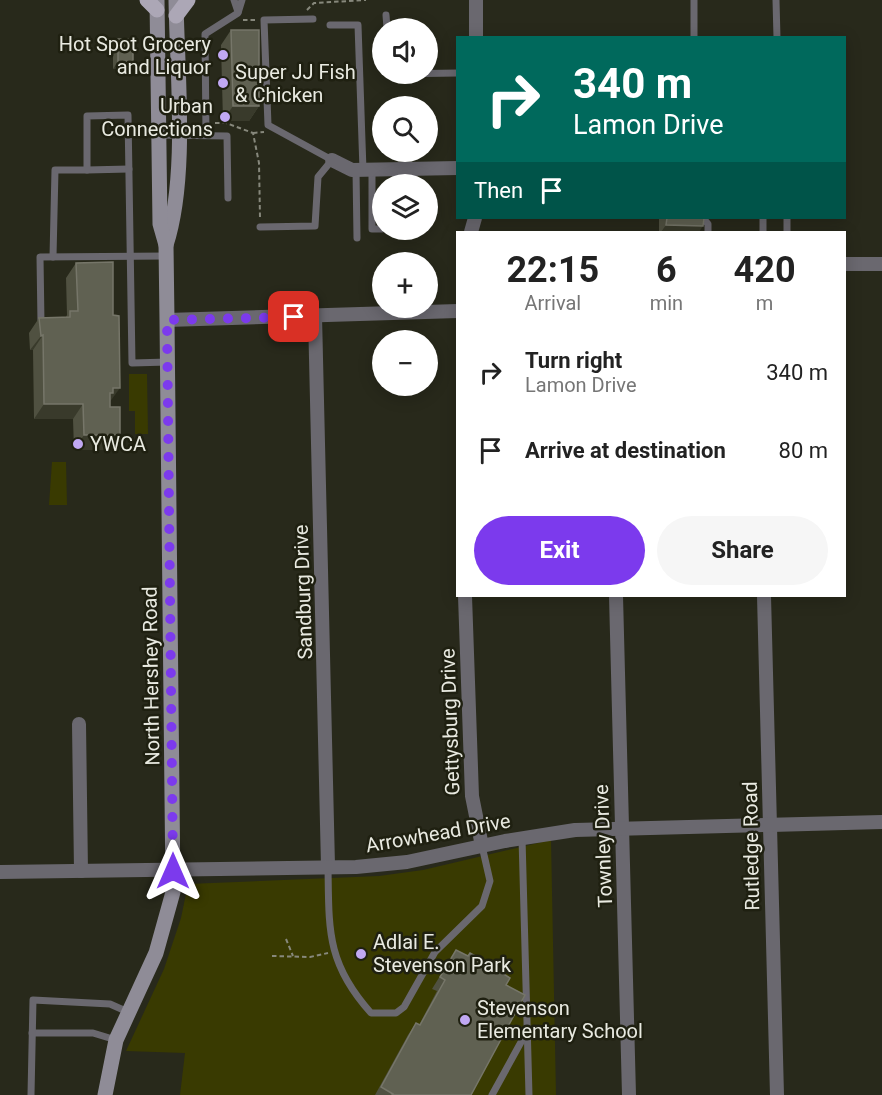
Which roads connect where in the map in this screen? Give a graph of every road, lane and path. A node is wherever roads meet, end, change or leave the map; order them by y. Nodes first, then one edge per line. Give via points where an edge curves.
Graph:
1 (176, 0) edge
2 (188, 0) edge
3 (234, 0) edge
4 (242, 0) edge
5 (366, 0) edge
6 (476, 0) edge
7 (694, 0) edge
8 (776, 0) edge
9 (154, 3) edge
10 (238, 12) junction
11 (386, 15) dead end
12 (176, 16) junction
13 (386, 18) edge
14 (304, 19) junction
15 (313, 19) dead end
16 (264, 20) junction
17 (226, 21) junction
18 (330, 25) dead end
19 (476, 36) edge
20 (694, 36) edge
21 (777, 36) edge
22 (438, 74) edge
23 (456, 74) edge
24 (206, 123) junction
25 (253, 133) junction
26 (258, 134) dead end
27 (159, 135) junction
28 (178, 135) junction
29 (206, 135) junction
30 (332, 160) junction
31 (456, 168) edge
32 (129, 169) junction
33 (413, 169) junction
34 (87, 170) junction
35 (364, 170) junction
36 (413, 174) edge
37 (228, 198) dead end
38 (260, 227) joint
39 (372, 229) edge
40 (357, 238) dead end
41 (166, 251) junction
42 (131, 256) junction
43 (53, 257) junction
44 (846, 264) edge
45 (882, 264) edge
46 (456, 311) edge
47 (315, 316) junction
48 (167, 320) junction
49 (40, 323) edge
50 (168, 362) junction
51 (465, 597) edge
52 (616, 597) edge
53 (764, 597) edge
54 (80, 724) dead end
55 (882, 822) edge
56 (770, 825) junction
57 (622, 828) junction
58 (522, 838) junction
59 (482, 846) junction
60 (328, 866) junction
61 (81, 871) junction
62 (173, 871) junction
63 (0, 872) edge
64 (286, 939) dead end
65 (333, 952) junction
66 (272, 956) dead end
67 (293, 956) junction
68 (128, 1012) junction
69 (527, 1031) junction
70 (32, 1033) junction
71 (116, 1040) junction
72 (31, 1095) edge
73 (105, 1095) edge
74 (492, 1095) edge
75 (529, 1095) edge
76 (629, 1095) edge
77 (777, 1095) edge

1 - 12 main road, North Hershey Road
2 - 12 main road
3 - 10 lane
4 - 10 lane
5 - 14 path via 314,3 309,5
6 - 19 street
7 - 20 lane
8 - 21 lane
9 - 27 main road, North Hershey Road
10 - 17 lane
11 - 13 lane
12 - 28 main road, North Hershey Road
14 - 15 lane
14 - 16 lane
16 - 17 path
16 - 30 lane via 268,124
17 - 24 lane via 205,34
18 - 35 lane via 358,25
22 - 23 lane
24 - 25 path via 226,123
24 - 29 lane
25 - 26 path
25 - 38 path via 259,164
27 - 28 lane
27 - 41 main road, North Hershey Road via 160,225
28 - 29 lane
28 - 41 main road, North Hershey Road via 173,221
29 - 37 lane via 227,136
30 - 35 street
30 - 38 lane via 318,177 315,226
31 - 33 street
32 - 34 lane
32 - 34 lane via 128,115 87,116
32 - 42 lane
33 - 35 street
33 - 36 lane
34 - 43 lane via 55,170
35 - 39 lane
35 - 40 lane
41 - 42 lane
41 - 48 main road, North Hershey Road
42 - 43 lane
42 - 50 lane via 132,363
43 - 49 lane via 40,257
44 - 45 street
46 - 47 street
47 - 48 street
47 - 60 street, Sandburg Drive
48 - 50 main road, North Hershey Road
50 - 62 main road, North Hershey Road
51 - 59 street, Gettysburg Drive via 472,796
52 - 57 street, Townley Drive
53 - 56 street, Rutledge Road
54 - 61 street
55 - 56 street, Arrowhead Drive
56 - 57 street, Arrowhead Drive
56 - 77 street, Rutledge Road
57 - 58 street, Arrowhead Drive
57 - 76 street, Townley Drive
58 - 59 street, Arrowhead Drive
58 - 69 lane
59 - 60 street, Arrowhead Drive via 407,862
59 - 65 lane via 490,881 482,906 435,952 404,1007 396,1013 371,1013 348,982
60 - 62 street, Arrowhead Drive
60 - 65 lane
61 - 62 street, Arrowhead Drive
61 - 63 street, Arrowhead Drive
62 - 68 main road, North Hershey Road via 173,892 163,932
64 - 67 path
65 - 67 path
66 - 67 path
68 - 70 lane via 110,1004 33,1000
68 - 71 main road, North Hershey Road
69 - 74 lane
69 - 75 lane
70 - 71 lane via 93,1033
70 - 72 lane
71 - 73 main road, North Hershey Road

